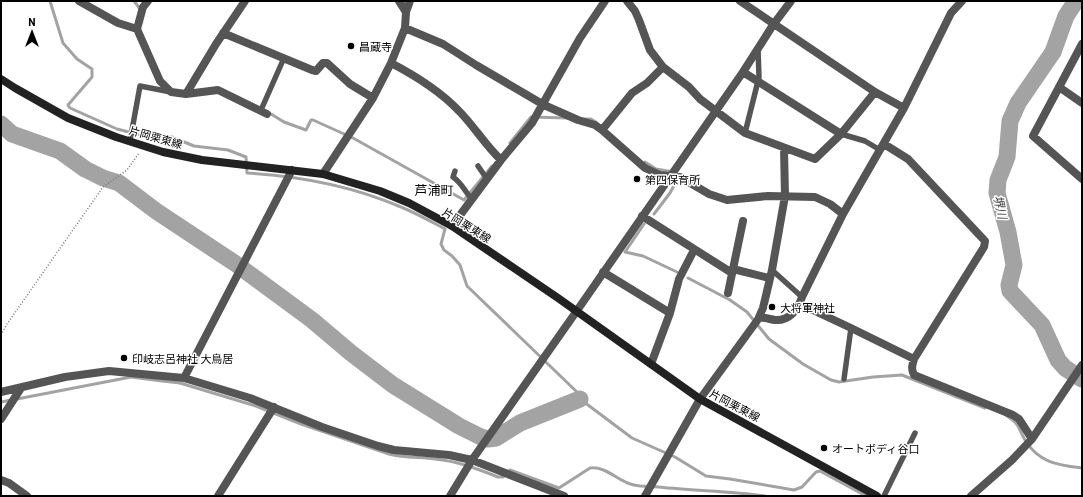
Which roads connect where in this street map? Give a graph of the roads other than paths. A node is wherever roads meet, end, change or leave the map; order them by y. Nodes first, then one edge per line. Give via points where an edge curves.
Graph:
1 (79, 1) edge
2 (148, 1) edge
3 (245, 1) edge
4 (399, 1) edge
5 (410, 1) edge
6 (605, 1) edge
7 (627, 1) edge
8 (740, 1) edge
9 (791, 1) edge
10 (962, 1) edge
11 (406, 12) junction
12 (773, 25) junction
13 (404, 28) junction
14 (137, 29) junction
15 (223, 33) junction
16 (1082, 44) edge
17 (758, 49) junction
18 (284, 58) junction
19 (391, 63) junction
20 (663, 67) junction
21 (743, 72) junction
22 (1, 79) edge
23 (758, 82) junction
24 (1059, 87) junction
25 (171, 92) junction
26 (875, 92) junction
27 (186, 94) junction
28 (373, 98) junction
29 (1082, 103) edge
30 (541, 108) junction
31 (904, 108) junction
32 (716, 110) junction
33 (264, 112) joint
34 (604, 127) junction
35 (744, 133) junction
36 (841, 134) junction
37 (130, 142) junction
38 (882, 147) junction
39 (784, 148) junction
40 (501, 160) junction
41 (479, 168) dead end
42 (292, 170) junction
43 (455, 171) dead end
44 (323, 174) junction
45 (671, 175) junction
46 (487, 178) junction
47 (1082, 179) edge
48 (785, 196) junction
49 (470, 197) junction
50 (843, 214) junction
51 (642, 216) junction
52 (743, 221) dead end
53 (452, 226) junction
54 (694, 250) junction
55 (732, 271) junction
56 (603, 272) junction
57 (770, 274) junction
58 (728, 293) dead end
59 (801, 301) junction
60 (576, 312) junction
61 (670, 313) junction
62 (759, 318) junction
63 (851, 328) junction
64 (914, 359) junction
65 (651, 364) junction
66 (1082, 365) edge
67 (184, 378) junction
68 (844, 379) dead end
69 (21, 388) junction
70 (1, 392) edge
71 (700, 399) junction
72 (274, 407) junction
73 (1, 419) edge
74 (915, 433) dead end
75 (1032, 439) junction
76 (472, 460) junction
77 (1, 480) edge
78 (27, 496) edge
79 (218, 496) edge
80 (450, 496) edge
81 (564, 496) edge
82 (645, 496) edge
83 (877, 496) edge
84 (884, 496) edge
85 (972, 496) edge

1 - 14 street
2 - 14 street via 143,7
3 - 15 street
4 - 11 street
5 - 11 street
6 - 30 street via 580,38
7 - 20 street via 635,11 650,50
8 - 12 street
9 - 12 street
10 - 31 street via 951,13
11 - 13 street
12 - 17 street
12 - 26 street
13 - 19 street
13 - 30 street via 442,44
14 - 25 street via 160,81
15 - 18 street
15 - 27 street
16 - 24 street
17 - 21 street
17 - 23 lane
18 - 28 street via 316,71 323,63 327,63 350,84
18 - 33 lane
19 - 28 street
19 - 40 street via 439,92 474,126
20 - 32 street
20 - 34 street via 632,93
21 - 23 street
21 - 32 street
22 - 37 main road, 片岡栗東線 via 68,118
23 - 35 lane
23 - 36 street
24 - 29 street
24 - 47 street via 1033,136
25 - 27 street
25 - 37 lane via 140,86
26 - 31 street
26 - 36 street
27 - 33 street via 218,90
28 - 44 street
30 - 34 street
30 - 40 street via 532,123
31 - 38 street
32 - 35 street
32 - 45 street
34 - 45 street via 645,168 660,175
35 - 39 street
36 - 38 lane
36 - 39 street via 815,159
37 - 42 main road, 片岡栗東線 via 202,160
38 - 50 street
38 - 64 street via 908,159 985,241 984,247
39 - 48 street
40 - 46 street
41 - 46 lane
42 - 44 main road, 片岡栗東線
42 - 67 street
43 - 49 lane via 452,177 460,182
44 - 53 main road, 片岡栗東線 via 380,191
45 - 48 street via 727,200
45 - 51 street
46 - 49 street
48 - 50 street via 815,197
48 - 57 street
49 - 53 street
50 - 59 street
51 - 54 street
51 - 56 street
52 - 55 street
53 - 60 main road, 片岡栗東線
54 - 55 street
54 - 61 street via 678,279
55 - 57 street
55 - 58 street
56 - 60 street
56 - 61 street
57 - 59 lane
57 - 62 street
59 - 62 street via 794,312 786,318
59 - 63 street
60 - 65 main road, 片岡栗東線
60 - 76 street
61 - 65 street
62 - 71 street
63 - 64 street
63 - 68 lane
64 - 75 street via 914,375 1013,415 1019,419
65 - 71 main road, 片岡栗東線
66 - 75 street
67 - 69 street via 109,371 65,377
67 - 72 street
69 - 70 street
69 - 73 street
71 - 82 street
71 - 83 main road, 片岡栗東線
72 - 76 street via 378,446
72 - 79 street
74 - 84 lane
75 - 85 street
76 - 80 street
76 - 81 street
77 - 78 street

